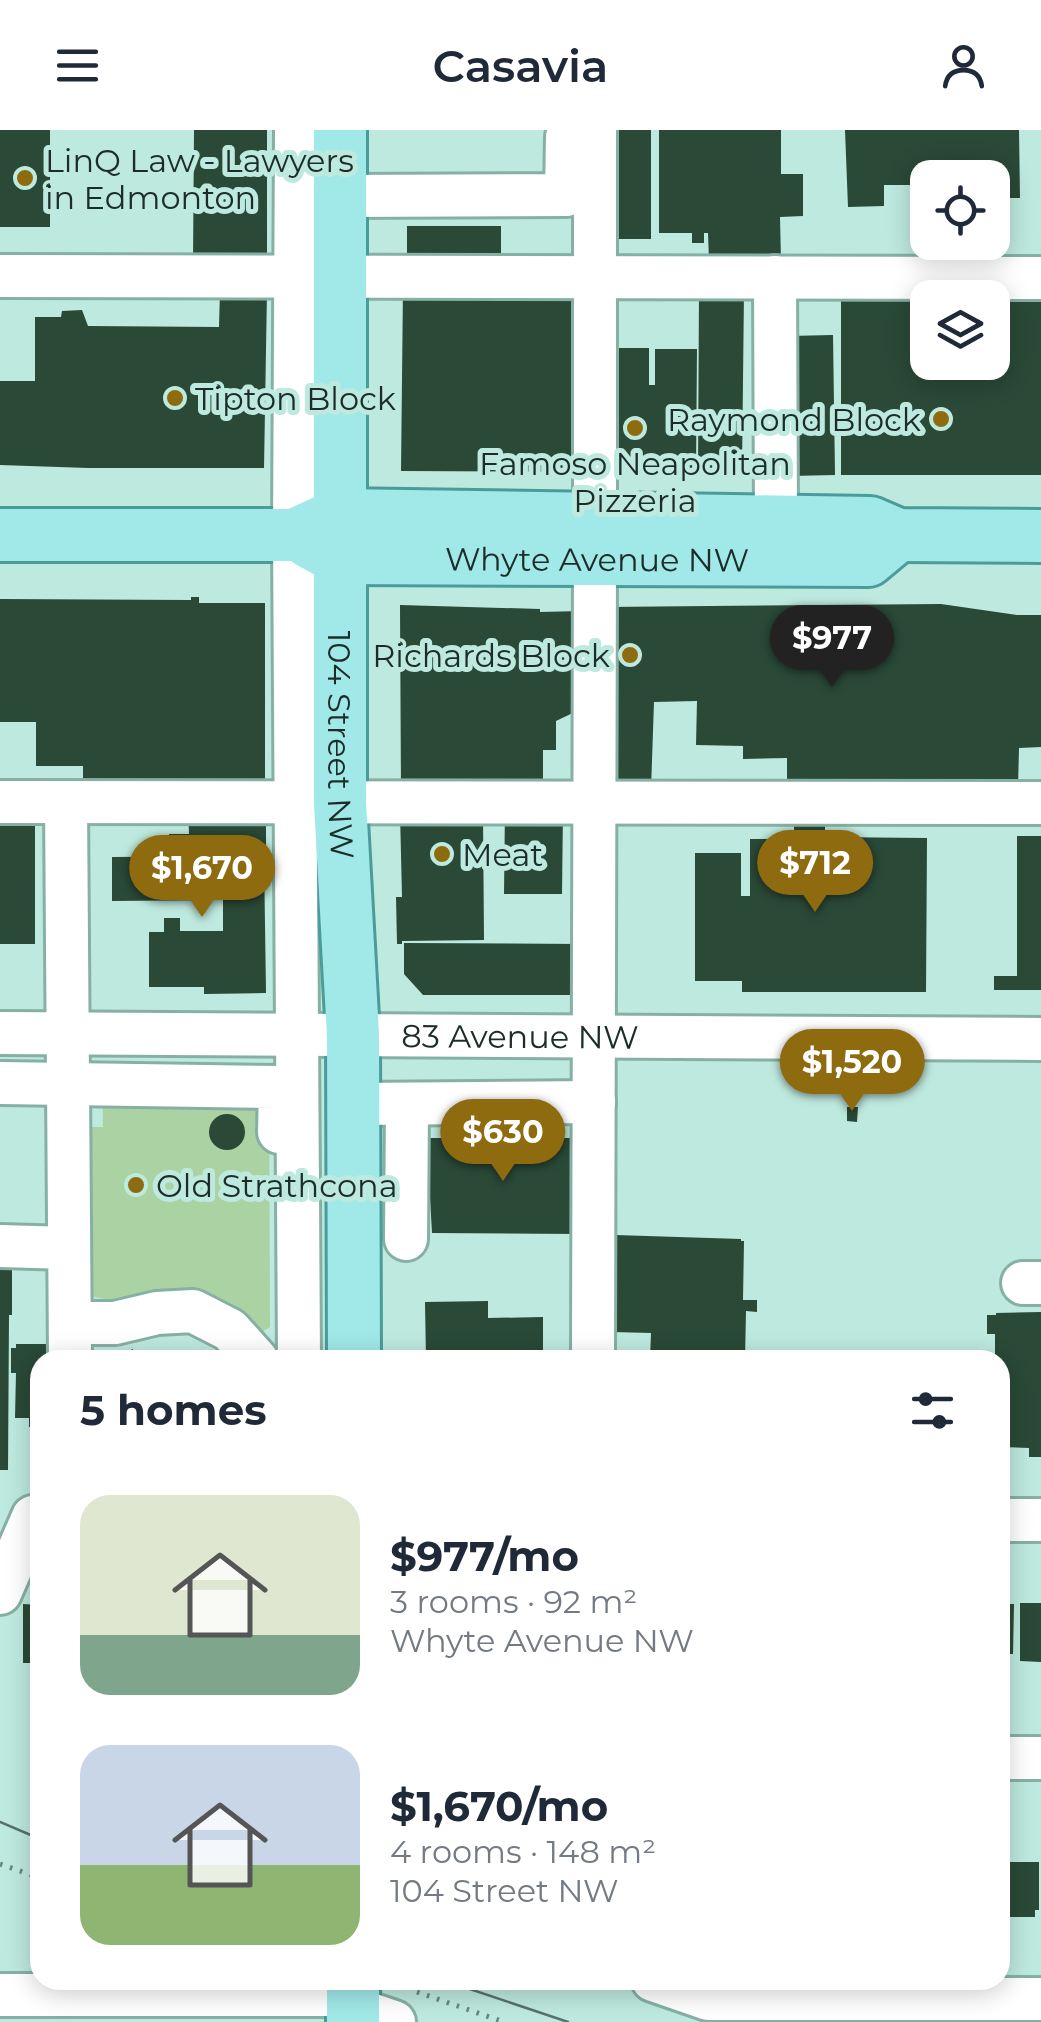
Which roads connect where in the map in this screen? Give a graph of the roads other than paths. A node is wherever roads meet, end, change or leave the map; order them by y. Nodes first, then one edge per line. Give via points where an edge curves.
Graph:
1 (296, 130) edge
2 (340, 130) edge
3 (581, 144) edge
4 (340, 196) junction
5 (0, 276) edge
6 (318, 276) junction
7 (595, 277) junction
8 (775, 278) junction
9 (1041, 278) edge
10 (776, 521) junction
11 (0, 535) edge
12 (898, 535) junction
13 (324, 536) junction
14 (1041, 536) edge
15 (595, 538) junction
16 (0, 802) edge
17 (66, 803) junction
18 (318, 804) junction
19 (594, 804) junction
20 (1041, 804) edge
21 (0, 1033) edge
22 (67, 1033) junction
23 (298, 1034) junction
24 (353, 1035) junction
25 (594, 1036) junction
26 (1041, 1039) edge
27 (0, 1083) edge
28 (67, 1084) junction
29 (594, 1102) junction
30 (353, 1104) junction
31 (406, 1104) junction
32 (406, 1238) dead end
33 (0, 1246) edge
34 (69, 1248) junction
35 (70, 1342) edge
36 (248, 1350) edge
37 (278, 1350) edge
38 (299, 1350) edge
39 (354, 1350) edge
40 (593, 1350) edge
41 (1010, 1520) edge
42 (1041, 1520) edge
43 (30, 1523) edge
44 (0, 1593) edge
45 (1010, 1758) edge
46 (1041, 1758) edge
47 (133, 1990) edge
48 (209, 1990) edge
49 (682, 1990) edge
50 (29, 1997) edge
51 (301, 1999) edge
52 (1041, 1999) edge
53 (369, 2003) edge

1 - 6 street, 104 Street NW
2 - 4 main road, 104 Street NW
3 - 4 street via 566,195
3 - 7 street
4 - 6 main road, 104 Street NW
5 - 6 street
6 - 7 street
6 - 13 main road, 104 Street NW
7 - 8 street
7 - 15 street
8 - 9 street
8 - 10 street
10 - 12 main road, Whyte Avenue NW via 870,523
10 - 15 main road, Whyte Avenue NW
11 - 13 main road, Whyte Avenue NW
12 - 14 main road, Whyte Avenue NW
12 - 15 main road, Whyte Avenue NW via 868,560
13 - 15 main road, Whyte Avenue NW
13 - 18 main road, 104 Street NW
15 - 19 street
16 - 17 street
17 - 18 street
17 - 22 street
18 - 19 street
18 - 23 street, 104 Street NW
18 - 24 main road, 104 Street NW
19 - 20 street
19 - 25 street
21 - 22 street, 83 Avenue NW
22 - 23 street, 83 Avenue NW
22 - 28 street
23 - 24 street, 83 Avenue NW
23 - 38 street, 104 Street NW
24 - 25 street, 83 Avenue NW
24 - 30 main road, 104 Street NW
25 - 26 street, 83 Avenue NW
25 - 29 street
27 - 28 street
28 - 34 street
28 - 37 street via 280,1087
29 - 31 street
29 - 40 street
30 - 31 street
30 - 39 main road, 104 Street NW
31 - 32 street
33 - 34 street
34 - 35 street
35 - 36 street via 114,1323 193,1311 230,1330
41 - 42 street
43 - 44 street
45 - 46 street
47 - 50 street
48 - 51 street
49 - 52 street via 708,1999
51 - 53 street

